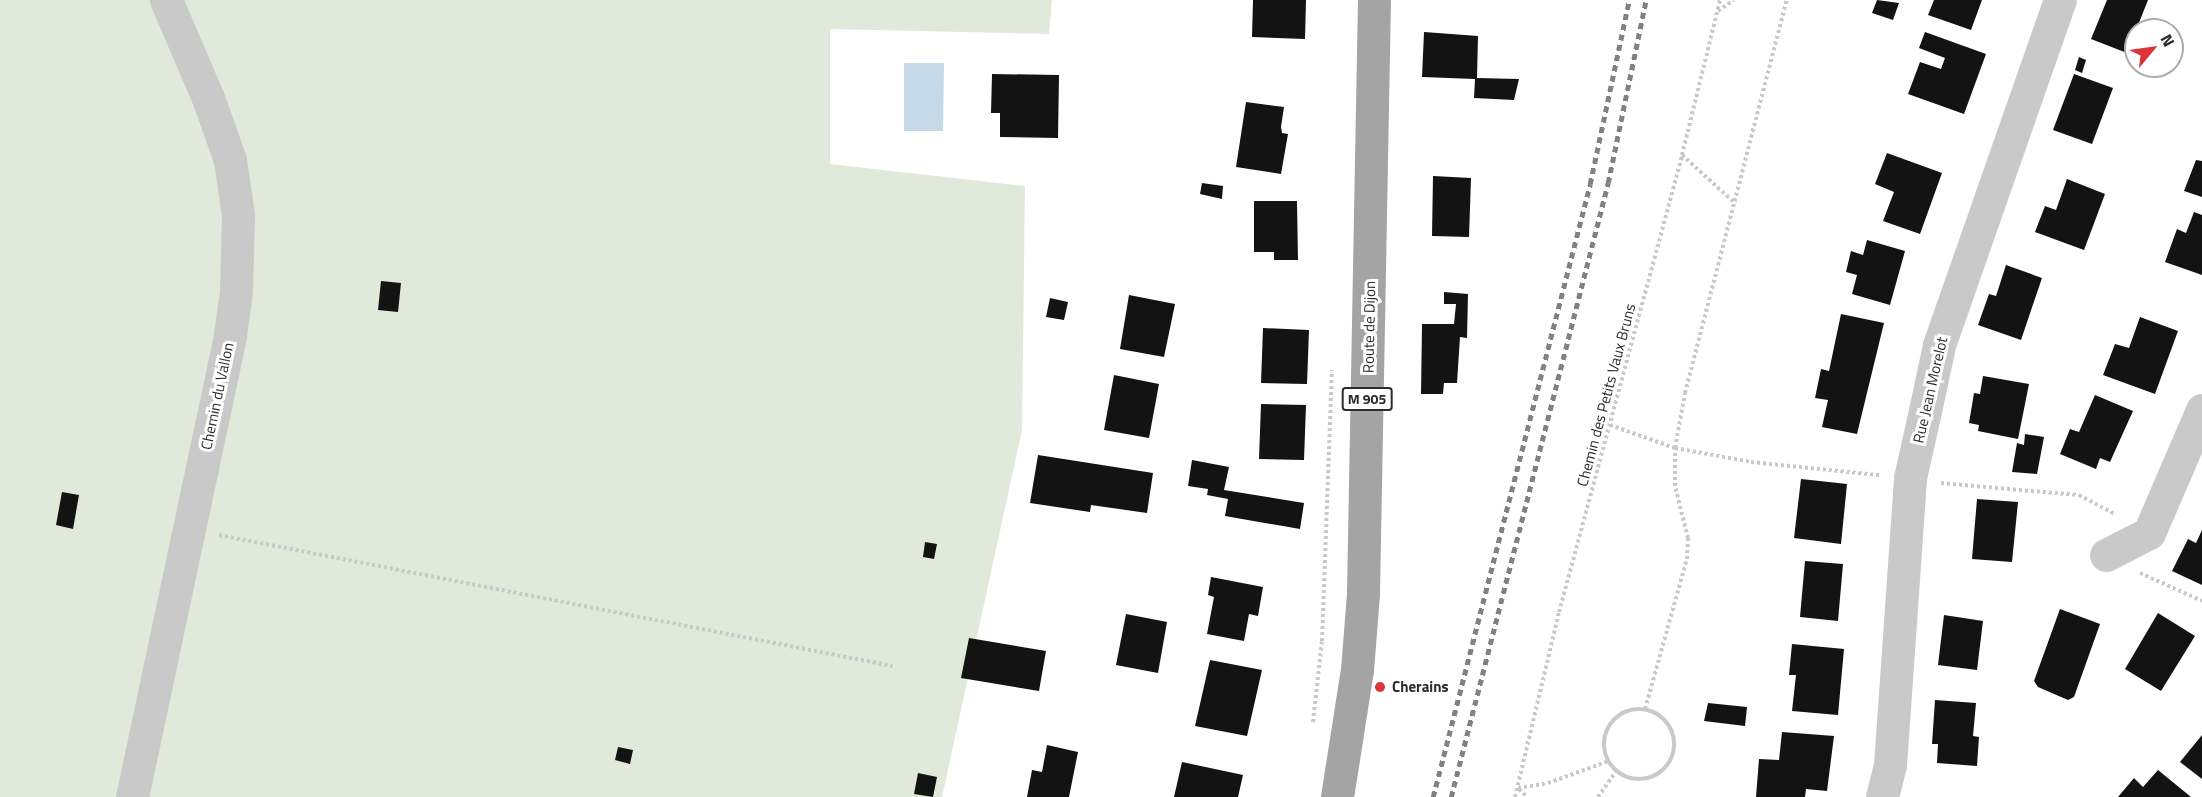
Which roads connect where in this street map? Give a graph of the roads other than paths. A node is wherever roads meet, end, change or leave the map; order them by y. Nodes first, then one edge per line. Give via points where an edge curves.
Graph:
1 (166, 0) edge
2 (1374, 0) edge
3 (2060, 0) edge
4 (2202, 410) edge
5 (2106, 555) road end
6 (132, 797) edge
7 (1337, 797) edge
8 (1882, 797) edge

1 - 6 street, Chemin du Vallon via 230,160 238,215 236,291 230,336
2 - 7 main road, Route de Dijon / M 905 via 1362,603 1357,670
3 - 8 street, Rue Jean Morelot via 1939,345 1924,411 1910,478 1890,765
4 - 5 street via 2149,533

